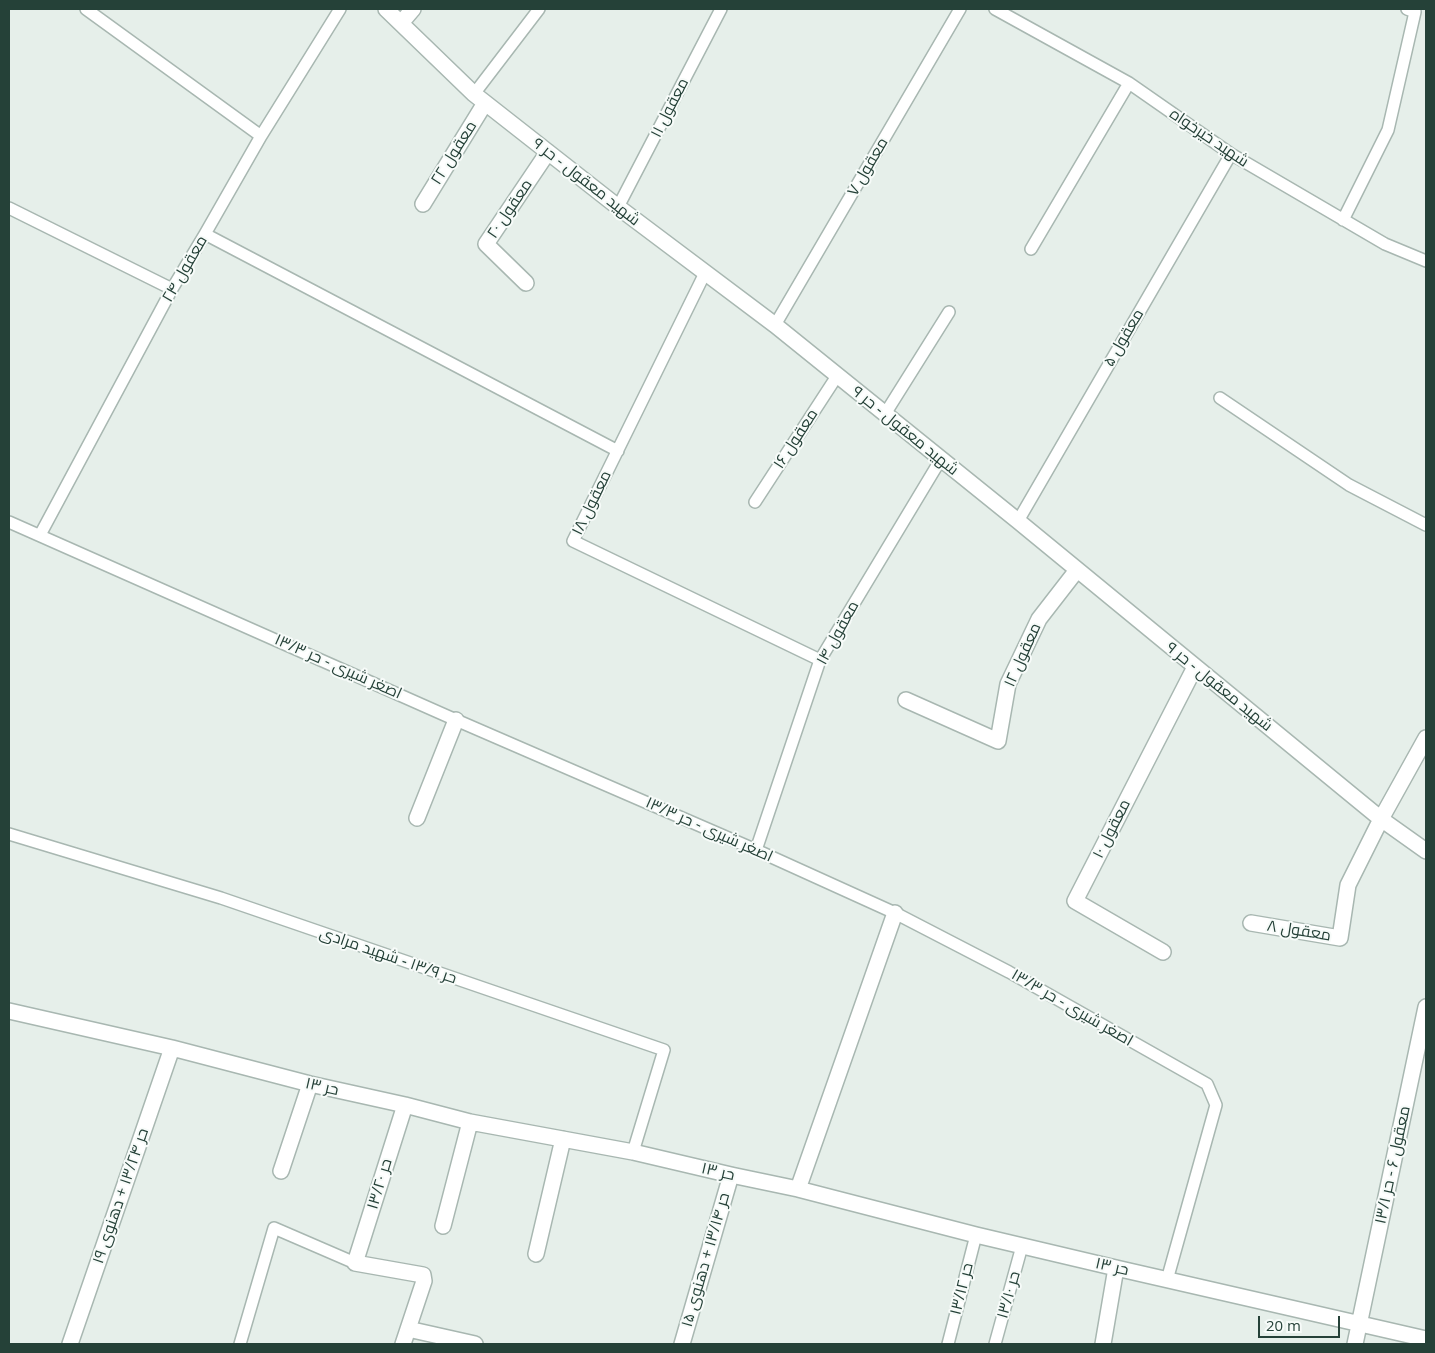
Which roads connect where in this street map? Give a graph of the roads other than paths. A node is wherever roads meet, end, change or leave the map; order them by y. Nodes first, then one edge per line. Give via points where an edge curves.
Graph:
1 (86, 9) edge
2 (340, 9) edge
3 (386, 9) edge
4 (413, 9) edge
5 (539, 9) edge
6 (721, 9) edge
7 (960, 9) edge
8 (995, 9) edge
9 (1407, 9) edge
10 (401, 23) junction
11 (1129, 83) junction
12 (480, 99) junction
13 (261, 136) junction
14 (548, 152) junction
15 (1231, 154) junction
16 (423, 204) dead end
17 (618, 207) junction
18 (9, 208) edge
19 (1343, 220) junction
20 (205, 234) junction
21 (1031, 249) dead end
22 (1426, 261) edge
23 (705, 273) junction
24 (526, 283) dead end
25 (172, 289) junction
26 (949, 312) dead end
27 (775, 325) junction
28 (837, 376) junction
29 (1220, 398) dead end
30 (885, 414) junction
31 (618, 451) junction
32 (941, 459) junction
33 (755, 502) dead end
34 (1018, 521) junction
35 (9, 522) edge
36 (1426, 525) edge
37 (40, 535) junction
38 (1077, 570) junction
39 (820, 660) junction
40 (1196, 667) junction
41 (906, 700) dead end
42 (456, 720) junction
43 (1426, 738) edge
44 (416, 818) dead end
45 (1381, 819) junction
46 (9, 834) edge
47 (756, 850) junction
48 (1426, 851) edge
49 (895, 913) junction
50 (1251, 923) dead end
51 (1163, 952) dead end
52 (1426, 1007) edge
53 (9, 1011) edge
54 (172, 1048) junction
55 (310, 1084) junction
56 (405, 1104) junction
57 (470, 1122) junction
58 (563, 1139) junction
59 (633, 1152) junction
60 (281, 1172) dead end
61 (731, 1175) junction
62 (798, 1189) junction
63 (443, 1226) dead end
64 (976, 1235) junction
65 (1022, 1246) junction
66 (536, 1254) dead end
67 (355, 1263) junction
68 (1116, 1268) junction
69 (1166, 1280) junction
70 (1359, 1323) junction
71 (408, 1329) junction
72 (1426, 1339) edge
73 (70, 1344) edge
74 (240, 1344) edge
75 (403, 1344) edge
76 (475, 1344) edge
77 (682, 1344) edge
78 (948, 1344) edge
79 (995, 1344) edge
80 (1103, 1344) edge
81 (1355, 1344) edge

1 - 13 lane
2 - 13 lane, معقول ۲۴
3 - 10 street, شهید معقول - حر ۹
4 - 10 street
5 - 12 lane
6 - 17 lane, معقول ۱۱
7 - 27 lane, معقول ۷
8 - 11 lane, شهید خیرخواه
9 - 19 lane via 1415,12 1388,130
10 - 12 street, شهید معقول - حر ۹
11 - 15 lane, شهید خیرخواه
11 - 21 lane
12 - 14 street, شهید معقول - حر ۹
12 - 16 street, معقول ۲۲
13 - 20 lane, معقول ۲۴
14 - 17 street, شهید معقول - حر ۹
14 - 24 street, معقول ۲۰ via 486,244
15 - 19 lane, شهید خیرخواه
15 - 34 lane, معقول ۵
17 - 23 street, شهید معقول - حر ۹
18 - 25 lane
19 - 22 lane, شهید خیرخواه via 1385,244
20 - 25 lane, معقول ۲۴
20 - 31 lane
23 - 27 street, شهید معقول - حر ۹
23 - 31 lane, معقول ۱۸
25 - 37 lane, معقول ۲۴
26 - 30 lane
27 - 28 street, شهید معقول - حر ۹
28 - 30 street, شهید معقول - حر ۹
28 - 33 lane, معقول ۱۶
29 - 36 lane via 1349,485
30 - 32 street, شهید معقول - حر ۹
31 - 39 lane, معقول ۱۸ via 573,542
32 - 34 street, شهید معقول - حر ۹
32 - 39 lane, معقول ۱۴
34 - 38 street, شهید معقول - حر ۹
35 - 37 lane, اصغر شیری - حر ۱۳/۳
37 - 42 lane, اصغر شیری - حر ۱۳/۳
38 - 40 street, شهید معقول - حر ۹
38 - 41 street, معقول ۱۲ via 1038,619 1008,684 998,741
39 - 47 lane, معقول ۱۴
40 - 45 street, شهید معقول - حر ۹
40 - 51 street, معقول ۱۰ via 1075,901
42 - 44 street
42 - 47 lane, اصغر شیری - حر ۱۳/۳
43 - 45 street
45 - 48 street, شهید معقول - حر ۹
45 - 50 street, معقول ۸ via 1348,885 1340,938
46 - 59 lane, حر ۱۳/۹ - شهید مرادی via 221,898 664,1050
47 - 49 lane, اصغر شیری - حر ۱۳/۳
49 - 62 street
49 - 69 lane, اصغر شیری - حر ۱۳/۳ via 1009,972 1207,1084 1216,1105
52 - 70 street, معقول ۶ - حر ۱۳/۱
53 - 54 street, حر ۱۳
54 - 55 street, حر ۱۳
54 - 73 street, حر ۱۳/۲۴ + دهنوی ۱۹
55 - 56 street, حر ۱۳
55 - 60 street
56 - 57 street, حر ۱۳
56 - 67 street, حر ۱۳/۲۰
57 - 58 street, حر ۱۳
57 - 63 street
58 - 59 street, حر ۱۳
58 - 66 street
59 - 61 street, حر ۱۳
61 - 62 street, حر ۱۳
61 - 77 street, حر ۱۳/۱۴ + دهنوی ۱۵
62 - 64 street, حر ۱۳
64 - 65 street, حر ۱۳
64 - 78 lane, حر ۱۳/۱۲
65 - 68 street, حر ۱۳
65 - 79 lane, حر ۱۳/۱۰
67 - 71 street via 422,1275 424,1281
67 - 74 lane via 274,1228
68 - 69 street, حر ۱۳
68 - 80 street
69 - 70 street, حر ۱۳
70 - 72 street, حر ۱۳
70 - 81 street, معقول ۶ - حر ۱۳/۱
71 - 75 street
71 - 76 street

